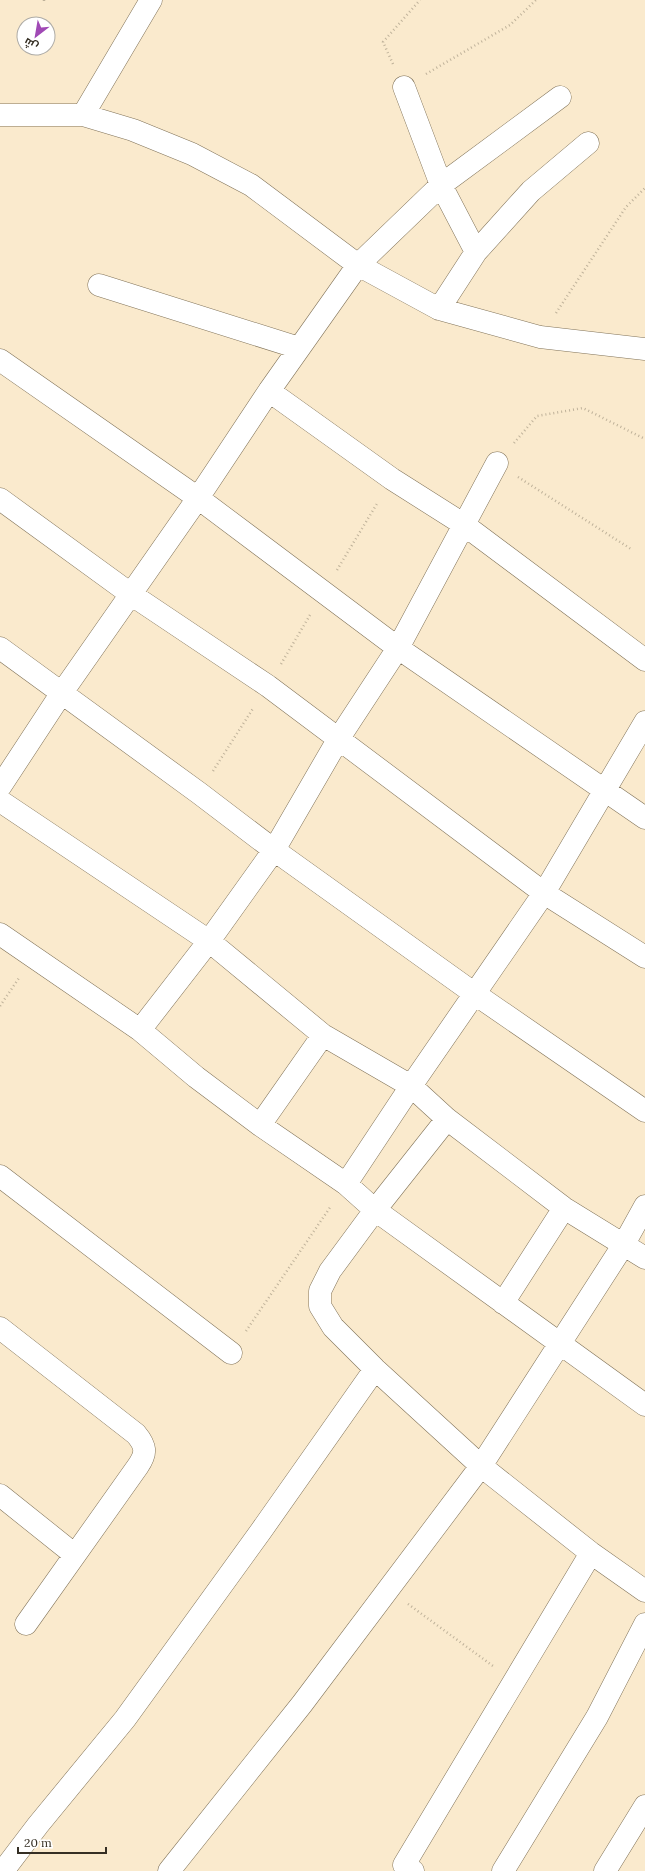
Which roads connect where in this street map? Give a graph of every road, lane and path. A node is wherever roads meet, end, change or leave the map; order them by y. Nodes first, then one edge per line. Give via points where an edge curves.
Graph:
1 (150, 0) edge
2 (420, 0) edge
3 (536, 0) edge
4 (404, 87) junction
5 (560, 97) dead end
6 (0, 115) edge
7 (83, 115) junction
8 (588, 143) dead end
9 (441, 185) junction
10 (645, 188) edge
11 (476, 252) junction
12 (358, 266) junction
13 (99, 285) dead end
14 (439, 309) junction
15 (540, 337) junction
16 (299, 348) junction
17 (645, 349) edge
18 (0, 360) edge
19 (269, 391) junction
20 (645, 439) edge
21 (498, 464) junction
22 (198, 498) junction
23 (0, 499) edge
24 (463, 524) junction
25 (631, 549) dead end
26 (132, 595) junction
27 (0, 648) edge
28 (398, 648) junction
29 (645, 660) edge
30 (268, 686) junction
31 (61, 694) junction
32 (645, 722) edge
33 (339, 738) junction
34 (0, 787) edge
35 (604, 790) junction
36 (199, 793) junction
37 (0, 801) edge
38 (645, 818) edge
39 (274, 850) junction
40 (544, 893) junction
41 (0, 934) edge
42 (209, 941) junction
43 (34, 957) junction
44 (645, 957) edge
45 (475, 994) junction
46 (0, 1006) edge
47 (140, 1030) junction
48 (323, 1035) junction
49 (411, 1086) junction
50 (645, 1111) edge
51 (447, 1119) junction
52 (260, 1125) junction
53 (0, 1176) edge
54 (346, 1184) junction
55 (645, 1206) edge
56 (564, 1208) junction
57 (375, 1210) junction
58 (624, 1244) junction
59 (645, 1258) edge
60 (503, 1303) junction
61 (0, 1328) edge
62 (560, 1344) junction
63 (231, 1353) joint
64 (375, 1370) junction
65 (645, 1405) edge
66 (482, 1466) junction
67 (0, 1495) edge
68 (591, 1554) junction
69 (75, 1555) junction
70 (389, 1590) junction
71 (645, 1591) edge
72 (26, 1624) dead end
73 (645, 1624) edge
74 (514, 1680) junction
75 (645, 1806) edge
76 (3, 1871) edge
77 (169, 1871) edge
78 (413, 1871) edge
79 (503, 1871) edge
80 (605, 1871) edge

1 - 7 street
2 - 4 path via 383,42
3 - 4 path via 510,25
4 - 9 street
5 - 9 street
6 - 7 street
7 - 12 street via 133,130 192,154 251,186
8 - 11 street via 531,191
9 - 11 street
9 - 12 street
10 - 15 path via 626,207
11 - 14 street
12 - 14 street
12 - 16 street
13 - 16 street
14 - 15 street
15 - 17 street
16 - 19 street
18 - 22 street
19 - 22 street
19 - 24 street via 392,479
20 - 21 path via 583,408 537,416
21 - 24 street
21 - 25 path
22 - 26 street
22 - 28 street
23 - 26 street
24 - 28 street
24 - 29 street
26 - 30 street
26 - 31 street
27 - 31 street
28 - 33 street
28 - 35 street
30 - 33 street
30 - 36 path
31 - 34 street
31 - 36 street
32 - 35 street
33 - 39 street
33 - 40 street
35 - 38 street
35 - 40 street
36 - 39 street
37 - 42 street
39 - 42 street
39 - 45 street
40 - 44 street
40 - 45 street
41 - 43 street
42 - 47 street
42 - 48 street
43 - 46 path
43 - 47 street
45 - 49 street
45 - 50 street
47 - 52 street via 196,1077
48 - 49 street
48 - 52 street
49 - 51 street
49 - 54 street
51 - 56 street
51 - 57 street
52 - 54 street
53 - 63 street
54 - 57 street
54 - 63 path
55 - 58 street
56 - 58 street
56 - 60 street
57 - 60 street
57 - 64 street via 330,1271 320,1291 320,1306 333,1327
58 - 59 street
58 - 62 street
60 - 62 street
61 - 69 street via 143,1442 144,1458
62 - 65 street
62 - 66 street
64 - 66 street
64 - 76 street via 129,1713
66 - 68 street
66 - 70 street
67 - 69 street
68 - 71 street
68 - 74 street
69 - 72 street
70 - 74 path
70 - 77 street
73 - 79 street via 596,1717
74 - 78 street via 404,1865
75 - 80 street

